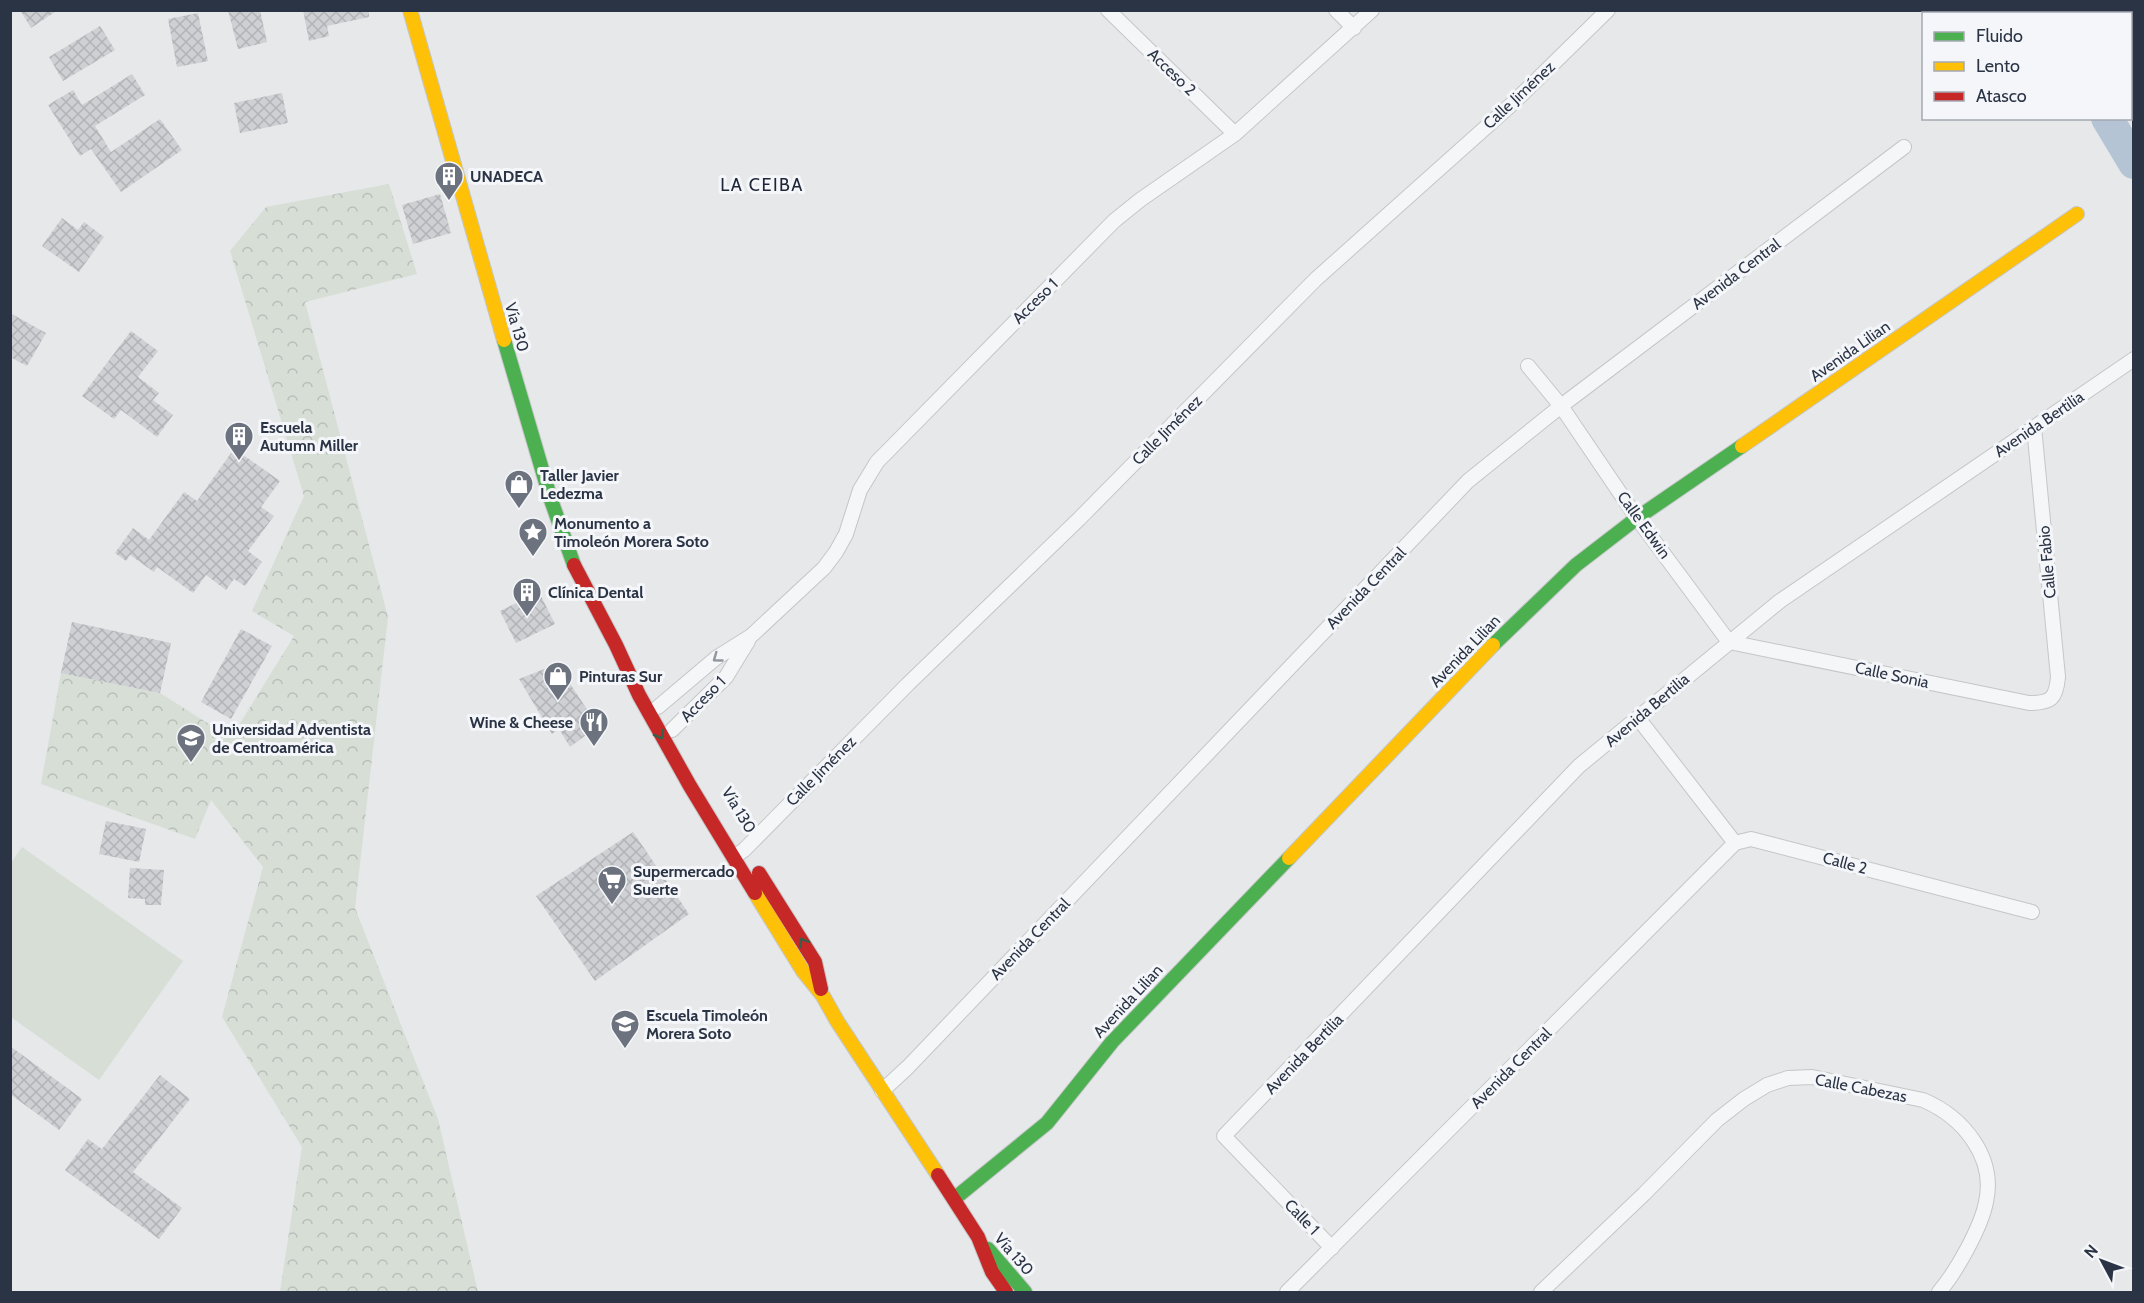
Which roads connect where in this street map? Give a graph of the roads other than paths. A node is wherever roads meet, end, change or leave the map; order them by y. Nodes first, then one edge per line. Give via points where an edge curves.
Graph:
1 (410, 10) edge
2 (1108, 10) edge
3 (1336, 10) edge
4 (1372, 10) edge
5 (1608, 10) edge
6 (1354, 28) junction
7 (1235, 134) junction
8 (1904, 147) dead end
9 (2077, 214) dead end
10 (2133, 359) edge
11 (1528, 366) dead end
12 (1561, 406) junction
13 (2034, 427) junction
14 (1637, 518) junction
15 (751, 636) junction
16 (1730, 642) junction
17 (616, 645) junction
18 (2053, 698) joint
19 (658, 707) junction
20 (1638, 718) junction
21 (672, 730) junction
22 (1735, 843) junction
23 (739, 854) junction
24 (2032, 912) dead end
25 (882, 1091) junction
26 (1224, 1136) joint
27 (954, 1199) junction
28 (978, 1237) junction
29 (1332, 1248) junction
30 (1006, 1293) edge
31 (1025, 1293) edge
32 (1287, 1293) edge
33 (1541, 1293) edge
34 (1939, 1293) edge

1 - 17 main road, Vía 130 via 551,500 571,560
2 - 7 street, Acceso 2
3 - 6 street
4 - 6 street, Acceso 1
5 - 23 street, Calle Jiménez via 1513,103 1316,279
6 - 7 street, Acceso 1
7 - 15 street, Acceso 1 via 1114,221 877,462 860,490 836,552
8 - 12 street, Avenida Central
9 - 14 main road, Avenida Lilian
10 - 13 street, Avenida Bertilia
11 - 12 street
12 - 14 street, Calle Edwin
12 - 25 street, Avenida Central via 1468,481
13 - 16 street, Avenida Bertilia via 1780,601
13 - 18 street, Calle Fabio via 2058,676
14 - 16 street, Calle Edwin
14 - 27 main road, Avenida Lilian via 1576,565 1508,630 1112,1042 1047,1123
15 -> 19 street, Acceso 1 via 716,658
15 - 21 street, Acceso 1 via 726,677
16 - 18 street, Calle Sonia via 2029,703
16 - 20 street, Avenida Bertilia
17 - 19 main road, Vía 130
17 -> 23 main road, Vía 130 via 662,738
19 - 21 main road, Vía 130
20 - 22 street
20 - 26 street, Avenida Bertilia via 1580,766
21 - 23 main road, Vía 130
22 - 24 street, Calle 2 via 1751,839
22 - 29 street, Avenida Central
23 - 25 main road, Vía 130 via 815,962 823,996
25 - 27 main road, Vía 130
26 - 29 street, Calle 1
27 - 28 main road, Vía 130
28 - 30 main road, Vía 130 via 992,1272
28 - 31 main road, Vía 130
29 - 32 street, Avenida Central
33 - 34 street, Calle Cabezas via 1717,1120 1767,1085 1788,1078 1812,1077 1923,1100 1953,1118 1981,1153 1987,1177 1986,1202 1962,1258

